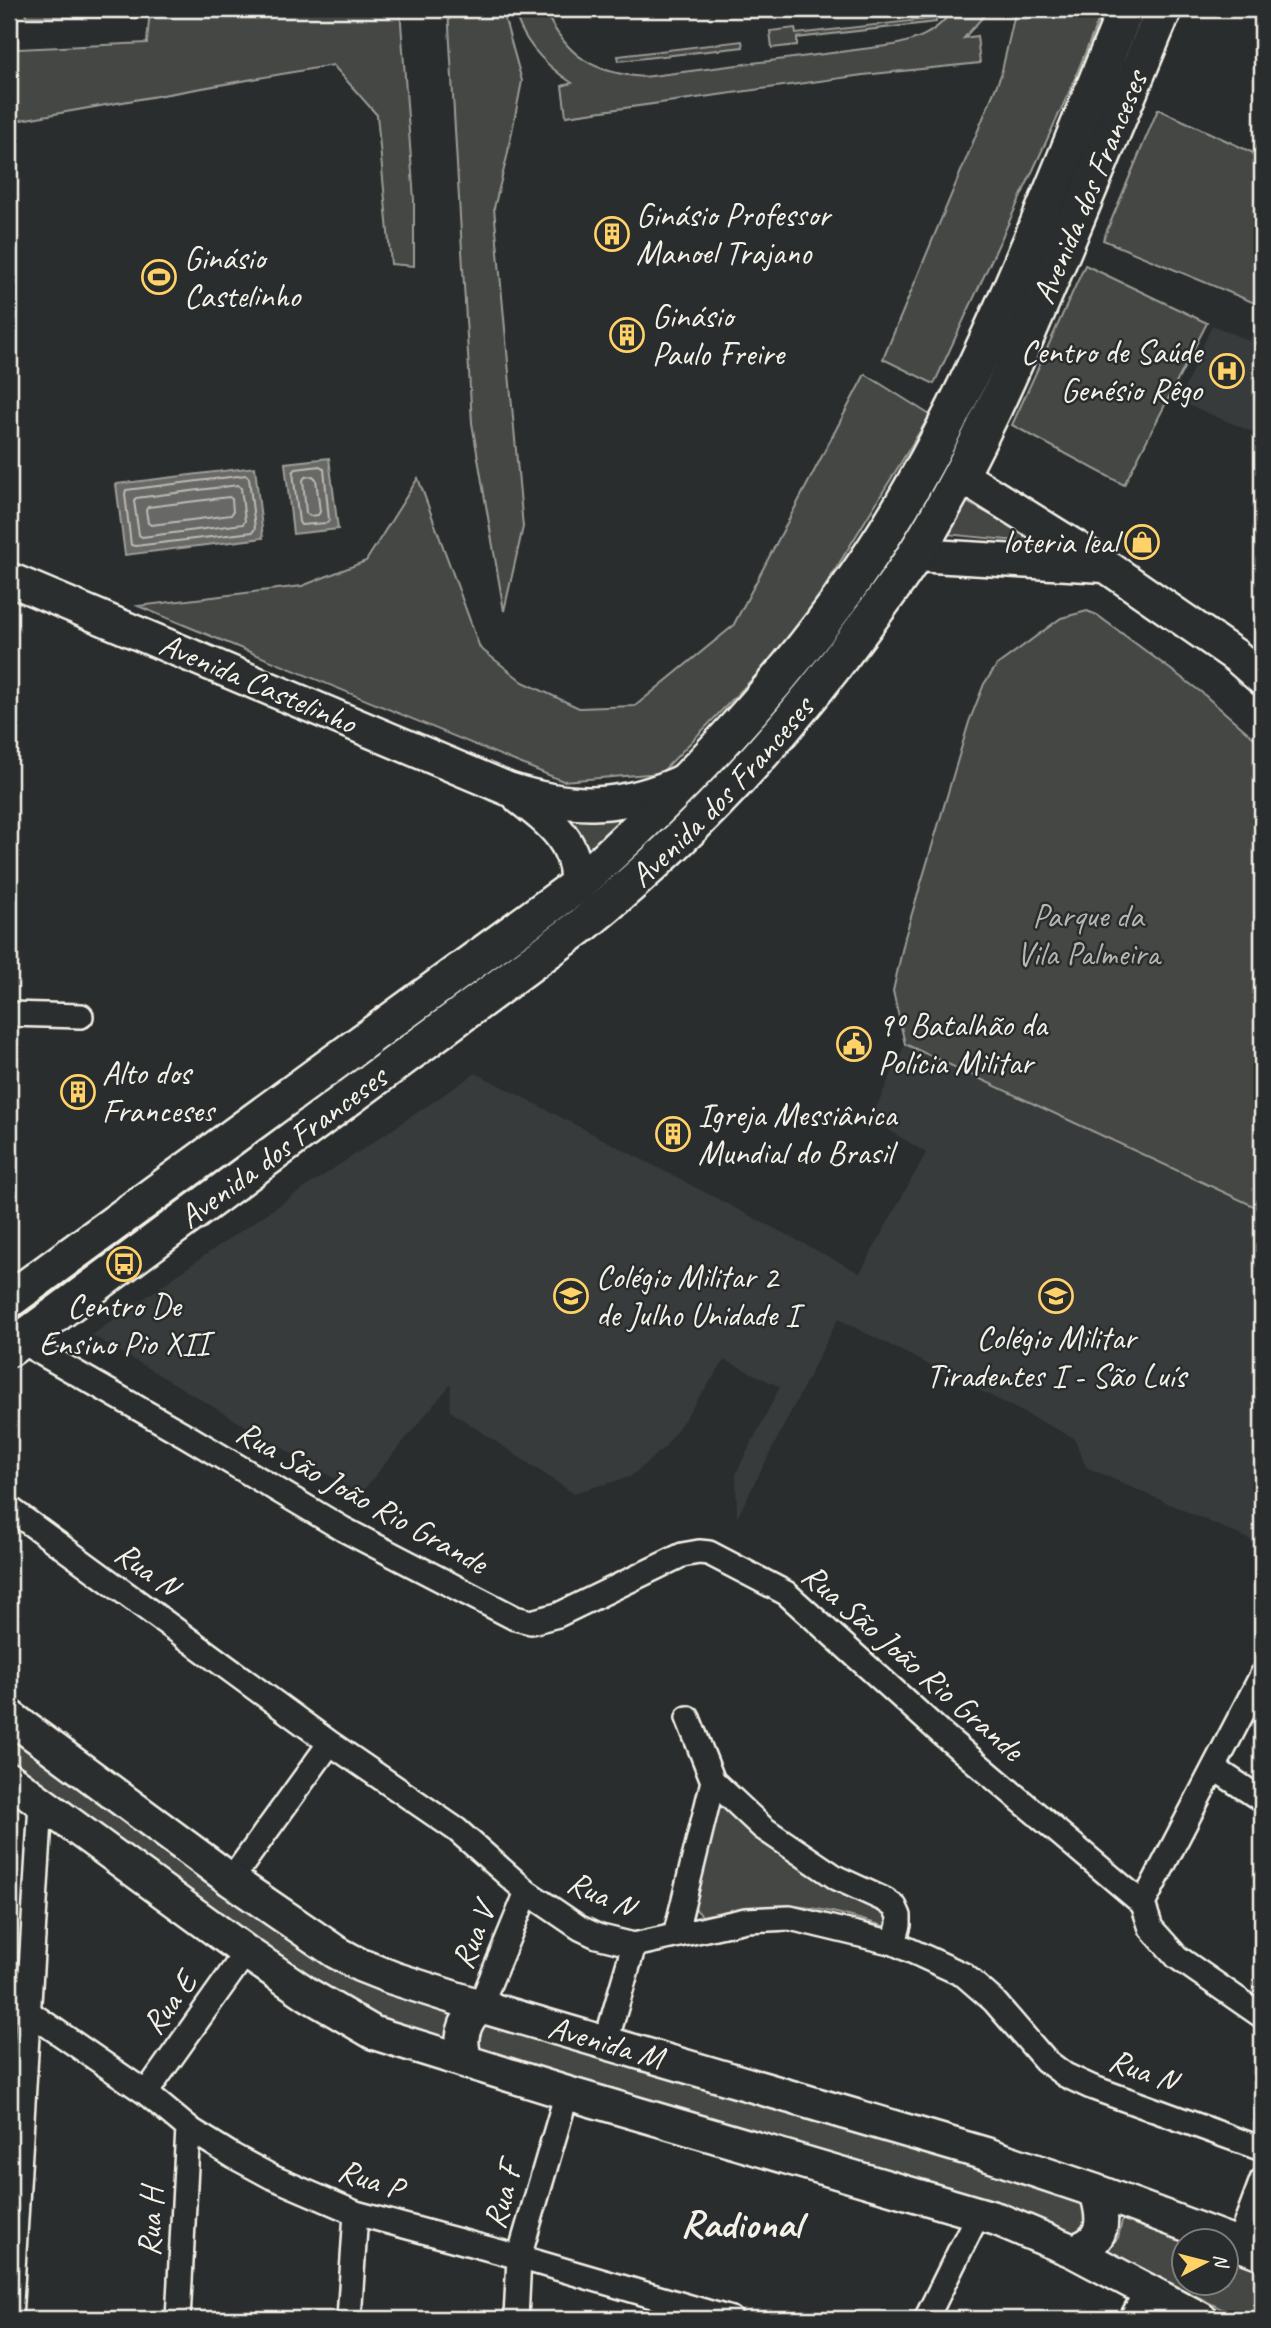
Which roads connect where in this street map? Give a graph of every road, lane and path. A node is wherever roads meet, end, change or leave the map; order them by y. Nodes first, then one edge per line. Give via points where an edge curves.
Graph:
1 (1126, 9) edge
2 (1164, 9) edge
3 (960, 475) junction
4 (915, 555) junction
5 (1106, 566) junction
6 (9, 579) edge
7 (1262, 679) edge
8 (690, 778) junction
9 (508, 789) junction
10 (576, 886) junction
11 (9, 1014) edge
12 (81, 1016) dead end
13 (15, 1289) edge
14 (11, 1348) edge
15 (11, 1515) edge
16 (1262, 1675) edge
17 (9, 1716) edge
18 (688, 1718) dead end
19 (330, 1742) junction
20 (1214, 1768) junction
21 (9, 1779) edge
22 (713, 1781) junction
23 (1262, 1800) edge
24 (41, 1803) junction
25 (231, 1880) junction
26 (527, 1892) junction
27 (1143, 1904) junction
28 (675, 1936) junction
29 (894, 1943) junction
30 (634, 1945) junction
31 (246, 1952) junction
32 (480, 2006) junction
33 (30, 2013) junction
34 (1262, 2016) edge
35 (606, 2042) junction
36 (467, 2063) junction
37 (146, 2092) junction
38 (567, 2093) junction
39 (188, 2128) junction
40 (1262, 2149) edge
41 (1262, 2180) edge
42 (1096, 2192) junction
43 (356, 2213) junction
44 (978, 2214) junction
45 (1250, 2248) edge
46 (1073, 2251) junction
47 (519, 2257) junction
48 (1147, 2290) junction
49 (10, 2319) edge
50 (178, 2319) edge
51 (349, 2319) edge
52 (516, 2319) edge
53 (731, 2319) edge
54 (926, 2319) edge
55 (1131, 2319) edge
56 (1201, 2319) edge

1 - 8 main road, Avenida dos Franceses via 1001,311 902,505 814,634
2 - 3 main road, Avenida dos Franceses via 1031,327
3 - 4 main road, Avenida dos Franceses
3 - 5 street
4 - 5 street
4 - 14 main road, Avenida dos Franceses via 841,659 766,750 614,900
5 - 7 street
6 - 9 street, Avenida Castelinho
8 - 9 street, Avenida Castelinho via 646,796 599,804 545,800
8 - 10 main road, Avenida dos Franceses
9 - 10 street, Avenida Castelinho via 564,837 573,853
10 - 13 main road, Avenida dos Franceses
11 - 12 street
14 - 27 street, Rua São João Rio Grande via 515,1618 531,1622 558,1615 682,1555 709,1553 786,1593
15 - 19 street, Rua N
16 - 20 street
17 - 25 street, Avenida M
18 - 22 street
19 - 25 street
19 - 26 street, Rua N via 457,1830
20 - 23 street
20 - 27 street
21 - 24 street, Avenida M
22 - 28 street
22 - 29 street via 796,1852 895,1907 899,1925
24 - 31 street, Avenida M
24 - 33 street
25 - 32 street, Avenida M via 360,1965
26 - 30 street, Rua N via 589,1932
26 - 32 street, Rua V
27 - 34 street, Rua São João Rio Grande via 1151,1928 1177,1957
28 - 29 street, Rua N via 746,1920 790,1918
28 - 30 street, Rua N
29 - 40 street, Rua N via 964,1975 1065,2075
30 - 35 street
31 - 36 street, Avenida M via 374,2033
31 - 37 street, Rua E
32 - 35 street, Avenida M
32 - 36 street via 463,2032
33 - 37 street, Rua P
33 - 49 street
35 - 42 street, Avenida M via 986,2154
36 - 38 street, Avenida M
37 - 39 street, Rua P
38 - 44 street, Avenida M
38 - 47 street, Rua F
39 - 43 street, Rua P via 272,2177
39 - 50 street, Rua H
41 - 45 street
42 - 45 street, Avenida M
42 - 46 street via 1101,2207 1099,2233 1086,2247
43 - 47 street, Rua P
43 - 51 street
44 - 46 street, Avenida M
44 - 54 street
46 - 48 street, Avenida M
47 - 52 street, Rua F
47 - 53 street, Rua P
48 - 55 street
48 - 56 street, Avenida M

